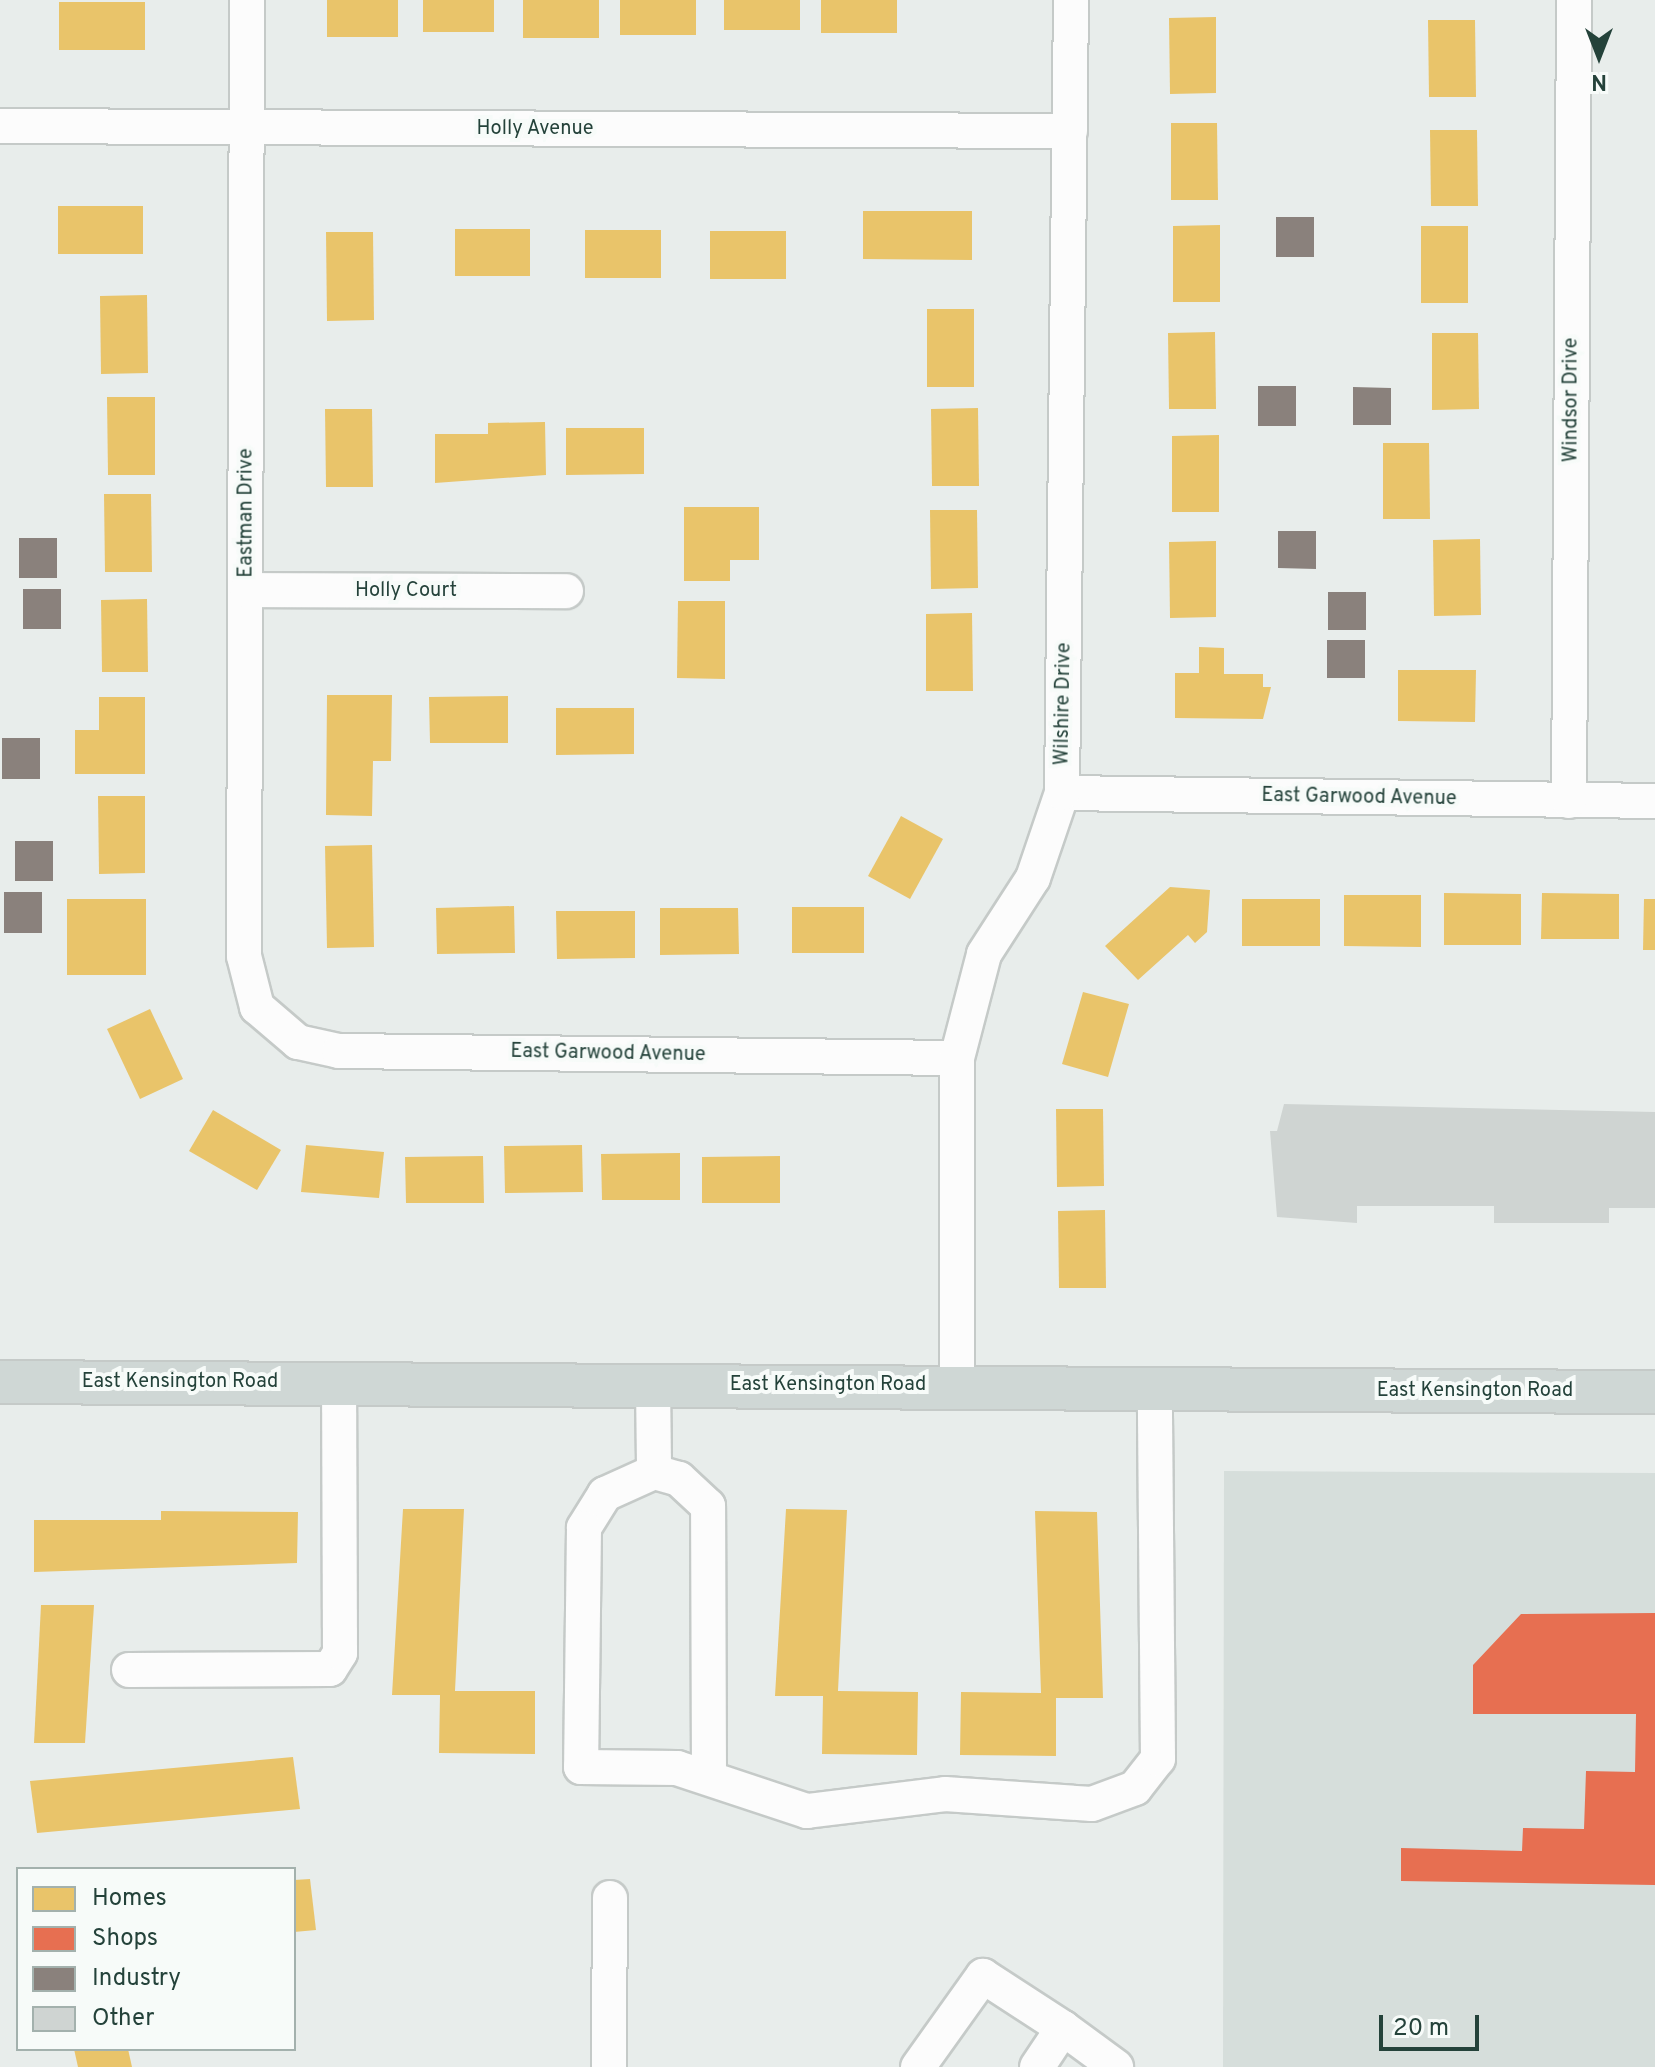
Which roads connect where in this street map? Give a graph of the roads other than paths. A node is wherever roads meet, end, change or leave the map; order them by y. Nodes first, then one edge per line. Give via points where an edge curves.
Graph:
1 (247, 0) edge
2 (1071, 0) edge
3 (1574, 0) edge
4 (0, 126) edge
5 (247, 127) junction
6 (1070, 131) junction
7 (247, 590) junction
8 (566, 591) dead end
9 (1062, 793) junction
10 (1569, 801) junction
11 (1655, 801) edge
12 (267, 1021) joint
13 (957, 1058) junction
14 (0, 1382) edge
15 (339, 1382) junction
16 (653, 1384) junction
17 (957, 1386) junction
18 (1155, 1388) junction
19 (1655, 1392) edge
20 (654, 1472) junction
21 (129, 1670) dead end
22 (709, 1775) junction
23 (610, 1898) dead end
24 (1063, 2028) junction
25 (609, 2067) edge
26 (918, 2067) edge
27 (1037, 2067) edge
28 (1116, 2067) edge

1 - 5 street, Eastman Drive
2 - 6 street, Wilshire Drive
3 - 10 street, Windsor Drive
4 - 5 street, Holly Avenue
5 - 6 street, Holly Avenue
5 - 7 street, Eastman Drive
6 - 9 street, Wilshire Drive
7 - 8 street, Holly Court
7 - 12 street, Eastman Drive via 244,956 251,993
9 - 10 street, East Garwood Avenue
9 - 13 street, Wilshire Drive via 1033,878 984,954
10 - 11 street, East Garwood Avenue
12 - 13 street, East Garwood Avenue via 298,1042 339,1051
13 - 17 street, Wilshire Drive
14 - 15 main road, East Kensington Road
15 - 16 main road, East Kensington Road
15 - 21 street via 340,1653 330,1669
16 - 17 main road, East Kensington Road
16 - 20 street
17 - 18 main road, East Kensington Road
18 - 19 main road, East Kensington Road
18 - 22 street via 1158,1759 1135,1788 1092,1804 945,1794 807,1811 776,1806
20 - 22 street via 679,1479 708,1506
20 - 22 street via 605,1494 584,1528 581,1767
23 - 25 street
24 - 26 street via 983,1976
24 - 27 street
24 - 28 street

